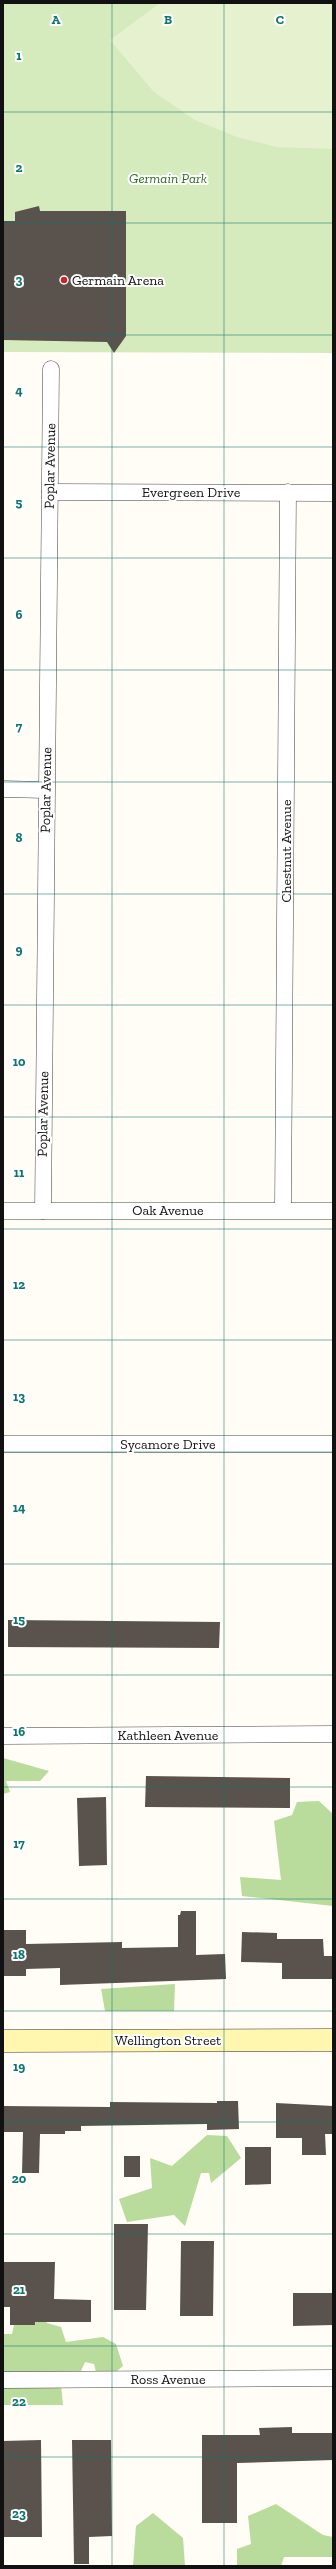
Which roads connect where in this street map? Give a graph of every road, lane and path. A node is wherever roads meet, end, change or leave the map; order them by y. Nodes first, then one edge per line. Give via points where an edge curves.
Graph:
1 (50, 369) dead end
2 (50, 492) junction
3 (288, 492) junction
4 (333, 493) edge
5 (3, 789) edge
6 (46, 790) junction
7 (3, 1210) edge
8 (283, 1210) junction
9 (42, 1211) junction
10 (333, 1211) edge
11 (3, 1444) edge
12 (333, 1444) edge
13 (333, 1734) edge
14 (3, 1736) edge
15 (333, 2040) edge
16 (3, 2041) edge
17 (333, 2378) edge
18 (3, 2380) edge

1 - 2 street, Poplar Avenue
2 - 3 street, Evergreen Drive
2 - 6 street, Poplar Avenue
3 - 4 street, Evergreen Drive
3 - 8 street, Chestnut Avenue
5 - 6 street
6 - 9 street, Poplar Avenue
7 - 9 street, Oak Avenue
8 - 9 street, Oak Avenue
8 - 10 street, Oak Avenue
11 - 12 street, Sycamore Drive
13 - 14 street, Kathleen Avenue
15 - 16 main road, Wellington Street
17 - 18 street, Ross Avenue

